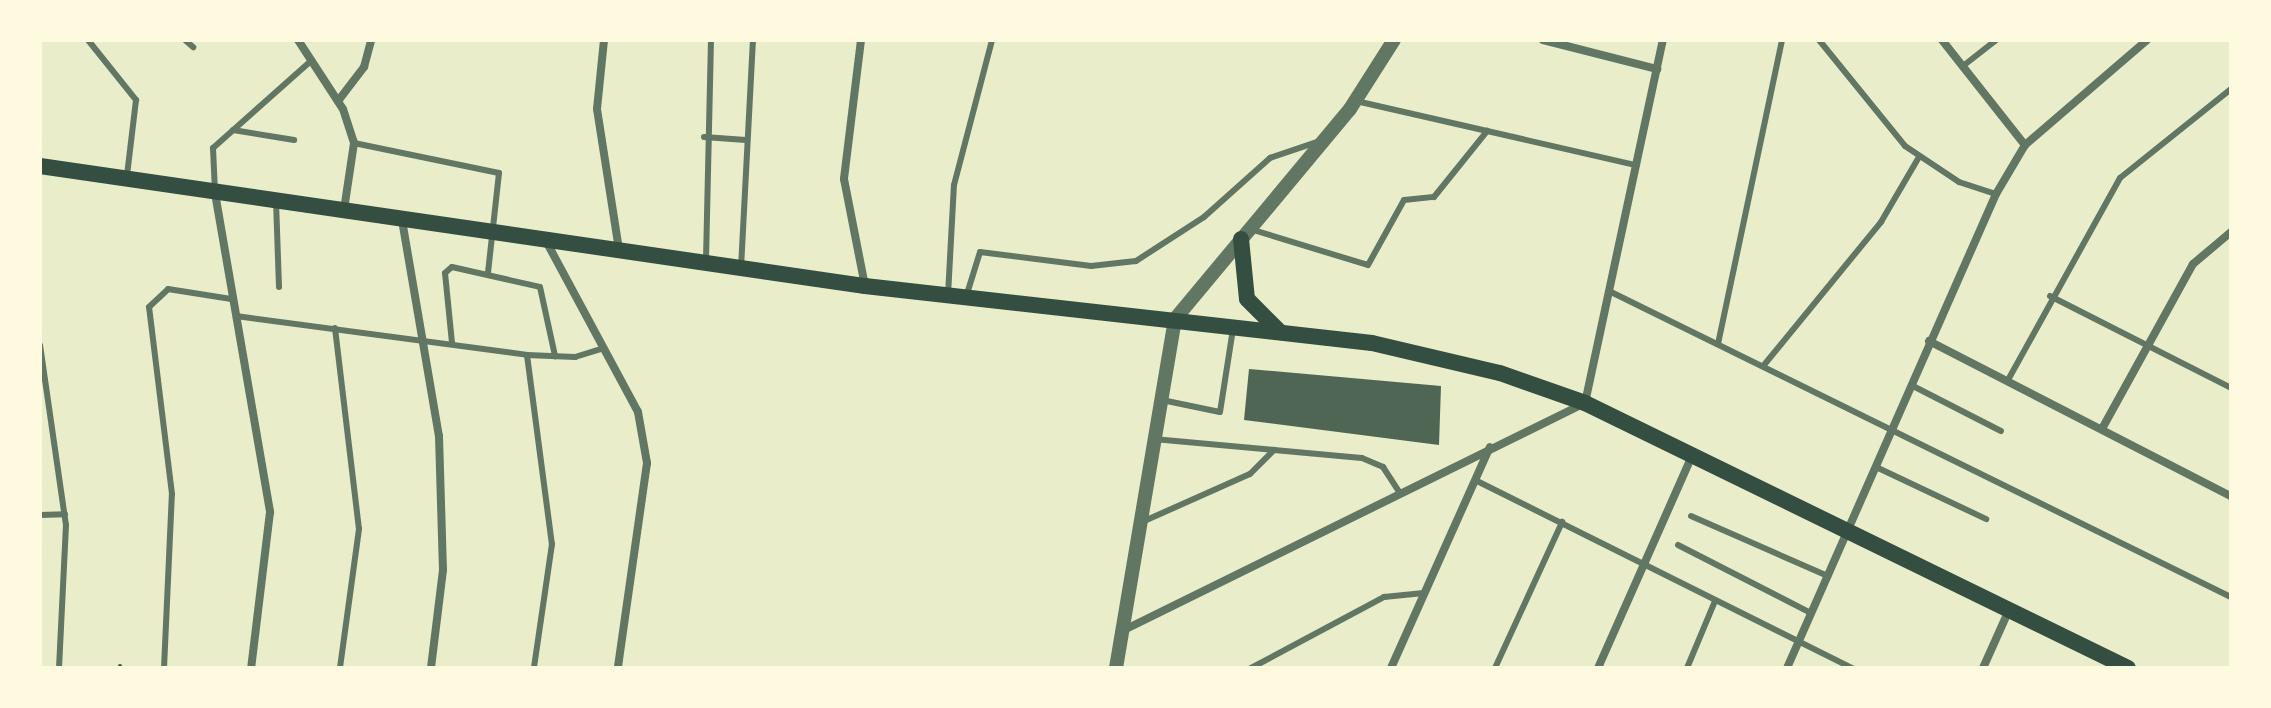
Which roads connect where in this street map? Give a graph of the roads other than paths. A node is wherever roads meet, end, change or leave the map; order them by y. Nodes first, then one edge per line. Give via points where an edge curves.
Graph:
1 (88, 40) edge
2 (185, 40) edge
3 (298, 40) edge
4 (371, 40) edge
5 (604, 40) edge
6 (711, 40) edge
7 (753, 40) edge
8 (861, 40) edge
9 (992, 40) edge
10 (1394, 40) edge
11 (1543, 40) edge
12 (1663, 40) edge
13 (1782, 40) edge
14 (1819, 40) edge
15 (1942, 40) edge
16 (1996, 40) edge
17 (2147, 40) edge
18 (1562, 42) edge
19 (193, 47) dead end
20 (312, 60) junction
21 (1963, 66) junction
22 (1657, 69) junction
23 (2231, 89) edge
24 (338, 101) junction
25 (1356, 101) junction
26 (233, 130) junction
27 (1487, 131) junction
28 (704, 137) junction
29 (294, 140) dead end
30 (746, 140) junction
31 (1323, 141) junction
32 (354, 143) junction
33 (2025, 145) junction
34 (1919, 157) junction
35 (1636, 165) junction
36 (40, 166) edge
37 (126, 180) junction
38 (215, 193) junction
39 (1996, 194) junction
40 (276, 201) junction
41 (344, 210) junction
42 (402, 220) junction
43 (2231, 232) edge
44 (493, 234) junction
45 (1246, 234) junction
46 (546, 241) junction
47 (619, 250) junction
48 (706, 263) junction
49 (741, 268) junction
50 (488, 272) junction
51 (865, 286) junction
52 (279, 287) dead end
53 (1609, 291) junction
54 (948, 295) junction
55 (2050, 296) junction
56 (966, 297) junction
57 (231, 299) junction
58 (236, 316) junction
59 (1175, 319) junction
60 (1234, 326) junction
61 (335, 328) junction
62 (1280, 332) junction
63 (422, 339) junction
64 (1929, 341) junction
65 (452, 343) junction
66 (1718, 344) junction
67 (40, 345) edge
68 (2145, 345) junction
69 (604, 348) junction
70 (527, 355) junction
71 (555, 356) junction
72 (1764, 365) junction
73 (2008, 380) junction
74 (1911, 385) junction
75 (2231, 388) edge
76 (1162, 400) junction
77 (1585, 403) junction
78 (2103, 427) junction
79 (1893, 428) junction
80 (2001, 431) dead end
81 (1154, 439) junction
82 (1491, 446) junction
83 (1274, 450) junction
84 (1691, 458) junction
85 (1876, 467) junction
86 (1475, 480) junction
87 (1399, 492) junction
88 (2231, 496) edge
89 (65, 514) junction
90 (40, 515) edge
91 (1691, 516) dead end
92 (1986, 519) dead end
93 (1562, 522) junction
94 (1140, 523) junction
95 (1847, 531) junction
96 (1678, 545) dead end
97 (1646, 560) junction
98 (1828, 576) junction
99 (1424, 593) junction
100 (2231, 597) edge
101 (1715, 601) junction
102 (2009, 609) junction
103 (1811, 613) junction
104 (1122, 631) junction
105 (1799, 640) junction
106 (59, 668) edge
107 (164, 668) edge
108 (251, 668) edge
109 (340, 668) edge
110 (431, 668) edge
111 (534, 668) edge
112 (618, 668) edge
113 (1116, 668) edge
114 (1251, 668) edge
115 (1391, 668) edge
116 (1495, 668) edge
117 (1598, 668) edge
118 (1687, 668) edge
119 (1787, 668) edge
120 (1852, 668) edge
121 (1983, 668) edge
122 (2128, 668) edge

1 - 37 lane via 136,100
2 - 19 lane
3 - 20 street
4 - 24 street via 357,80
5 - 47 street via 597,109
6 - 28 lane
7 - 30 lane
8 - 51 street via 844,179
9 - 54 lane via 954,185
10 - 25 street
11 - 18 street
12 - 22 street
13 - 66 lane
14 - 34 lane
15 - 21 street
16 - 21 lane
17 - 33 street
18 - 22 street
20 - 24 street
20 - 26 lane
21 - 33 street
22 - 35 street
23 - 55 lane via 2120,178
24 - 32 street
25 - 27 lane
25 - 31 street
26 - 29 lane
26 - 38 lane via 213,148
27 - 35 lane
27 - 45 lane via 1434,197 1404,200 1368,265
28 - 30 lane
28 - 48 lane
30 - 49 lane
31 - 45 street
31 - 56 lane via 1270,158 1204,217 1136,261 1091,266 980,252
32 - 41 street
32 - 44 lane via 499,173
33 - 39 street
34 - 39 lane
34 - 72 lane via 1881,222
35 - 53 street
36 - 37 main road
37 - 38 main road
38 - 40 main road
38 - 57 street
39 - 64 street
40 - 41 main road
40 - 52 lane
41 - 42 main road
42 - 44 main road
42 - 63 street
43 - 68 street via 2193,264
44 - 46 main road
44 - 50 lane
45 - 59 street
45 - 62 main road via 1247,299
46 - 47 main road
46 - 69 street
47 - 48 main road
48 - 49 main road
49 - 51 main road
50 - 65 lane via 445,273
50 - 71 lane via 540,287
51 - 54 main road
53 - 66 lane
53 - 77 street
54 - 56 main road
55 - 68 lane
55 - 73 lane
56 - 59 main road
57 - 58 street
57 - 107 lane via 168,289 149,307 172,494
58 - 61 lane
58 - 108 street via 270,512
59 - 60 main road
59 - 76 street
60 - 62 main road
60 - 76 lane via 1220,412
61 - 63 lane
61 - 109 lane via 358,517
62 - 77 main road via 1386,346
63 - 65 lane
63 - 110 street via 443,504
64 - 73 street
64 - 74 street
65 - 70 lane
66 - 72 lane
67 - 89 lane
68 - 75 lane
68 - 78 street
69 - 71 lane
69 - 112 street via 638,412 647,463
70 - 71 lane
70 - 111 lane via 552,534
72 - 79 lane
73 - 78 street
74 - 79 street
74 - 80 lane
76 - 81 street
77 - 82 street
77 - 84 main road
78 - 88 street
79 - 85 street
79 - 100 lane
81 - 83 lane
81 - 94 street
82 - 86 street
82 - 87 street
83 - 87 lane via 1362,458 1383,467
83 - 94 lane via 1250,474
84 - 95 main road
84 - 97 street
85 - 92 lane
85 - 95 street
86 - 93 lane
86 - 99 street
87 - 104 street
89 - 90 lane
89 - 106 lane
91 - 98 lane
93 - 97 lane
93 - 116 lane
94 - 104 street
95 - 98 street
95 - 102 main road
96 - 103 lane
97 - 101 lane
97 - 117 street
98 - 103 street
99 - 114 lane via 1394,593
99 - 115 street
101 - 105 lane
101 - 118 lane
102 - 121 street
102 - 122 main road
103 - 105 street
104 - 113 street
105 - 119 street
105 - 120 lane

